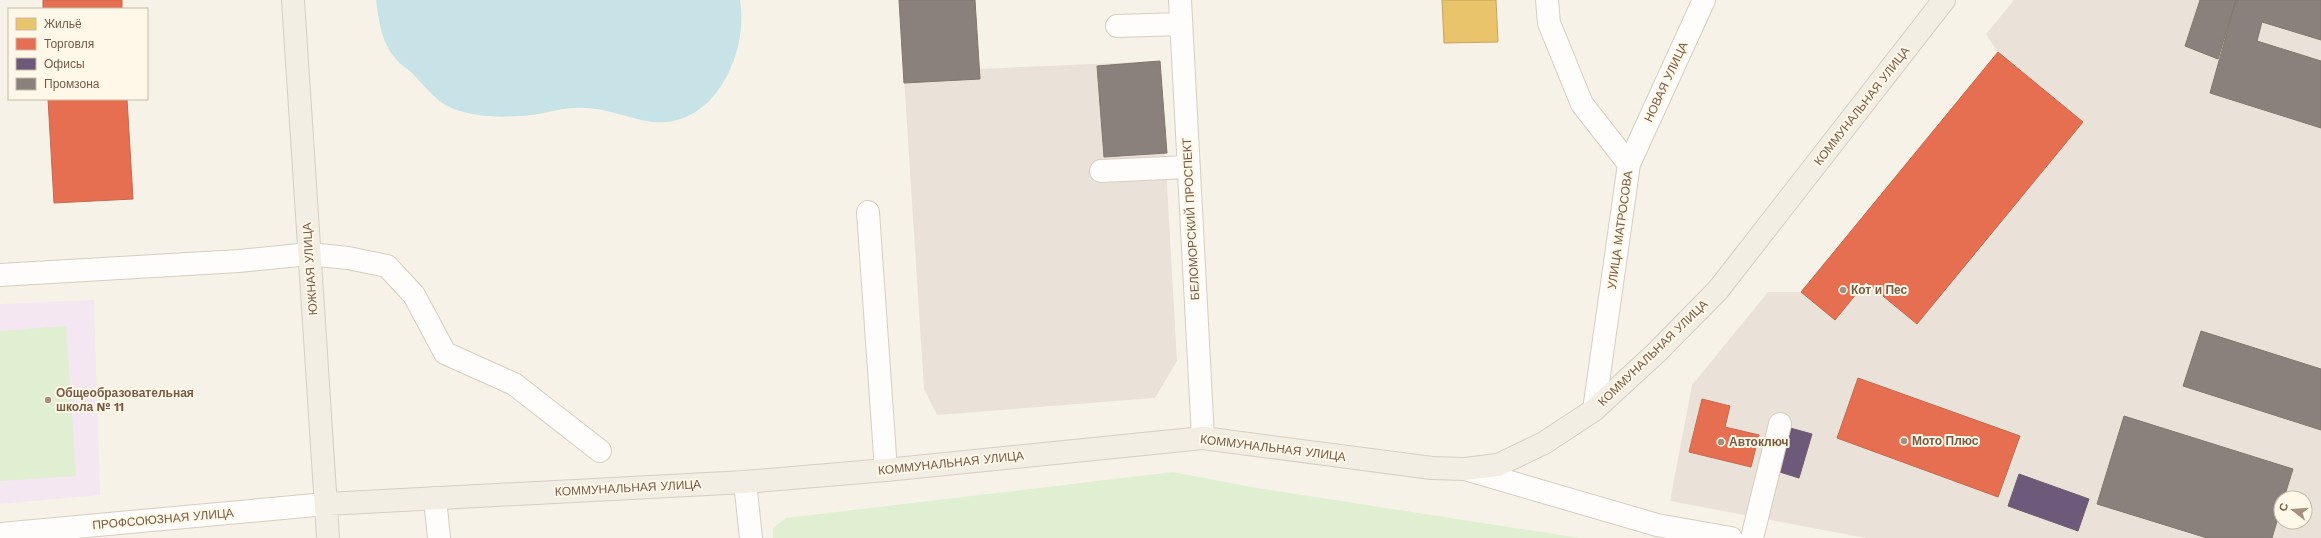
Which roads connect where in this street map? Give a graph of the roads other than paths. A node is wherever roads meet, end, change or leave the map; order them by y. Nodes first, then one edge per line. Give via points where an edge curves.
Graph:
1 (293, 0) edge
2 (1180, 0) edge
3 (1547, 0) edge
4 (1704, 0) edge
5 (1944, 0) edge
6 (1181, 24) junction
7 (1116, 26) dead end
8 (1629, 164) junction
9 (1188, 167) junction
10 (1101, 171) dead end
11 (868, 212) dead end
12 (309, 254) junction
13 (0, 275) edge
14 (1594, 410) junction
15 (1780, 424) dead end
16 (1203, 438) junction
17 (600, 451) dead end
18 (1465, 469) junction
19 (886, 470) junction
20 (745, 482) junction
21 (435, 498) junction
22 (326, 504) junction
23 (0, 534) edge
24 (328, 538) edge
25 (439, 538) edge
26 (751, 538) edge
27 (1731, 538) edge
28 (1752, 538) edge

1 - 12 main road, ЮЖНАЯ УЛИЦА
2 - 6 street, БЕЛОМОРСКИЙ ПРОСПЕКТ
3 - 8 street, УЛИЦА МАТРОСОВА via 1549,23 1582,104
4 - 8 street, НОВАЯ УЛИЦА
5 - 14 main road, КОММУНАЛЬНАЯ УЛИЦА via 1718,290 1656,353
6 - 7 street
6 - 9 street, БЕЛОМОРСКИЙ ПРОСПЕКТ
8 - 14 street, УЛИЦА МАТРОСОВА
9 - 10 street
9 - 16 street, БЕЛОМОРСКИЙ ПРОСПЕКТ
11 - 19 street
12 - 13 street via 239,261
12 - 17 street via 387,266 414,295 445,353 514,384
12 - 22 main road, ЮЖНАЯ УЛИЦА
14 - 18 main road, КОММУНАЛЬНАЯ УЛИЦА via 1544,443 1498,464
15 - 28 street
16 - 18 main road, КОММУНАЛЬНАЯ УЛИЦА via 1432,468
16 - 19 main road, КОММУНАЛЬНАЯ УЛИЦА
18 - 27 street via 1657,524
19 - 20 main road, КОММУНАЛЬНАЯ УЛИЦА
20 - 21 main road, КОММУНАЛЬНАЯ УЛИЦА
20 - 26 street
21 - 22 main road, КОММУНАЛЬНАЯ УЛИЦА
21 - 25 street
22 - 23 street, ПРОФСОЮЗНАЯ УЛИЦА
22 - 24 main road, ЮЖНАЯ УЛИЦА

